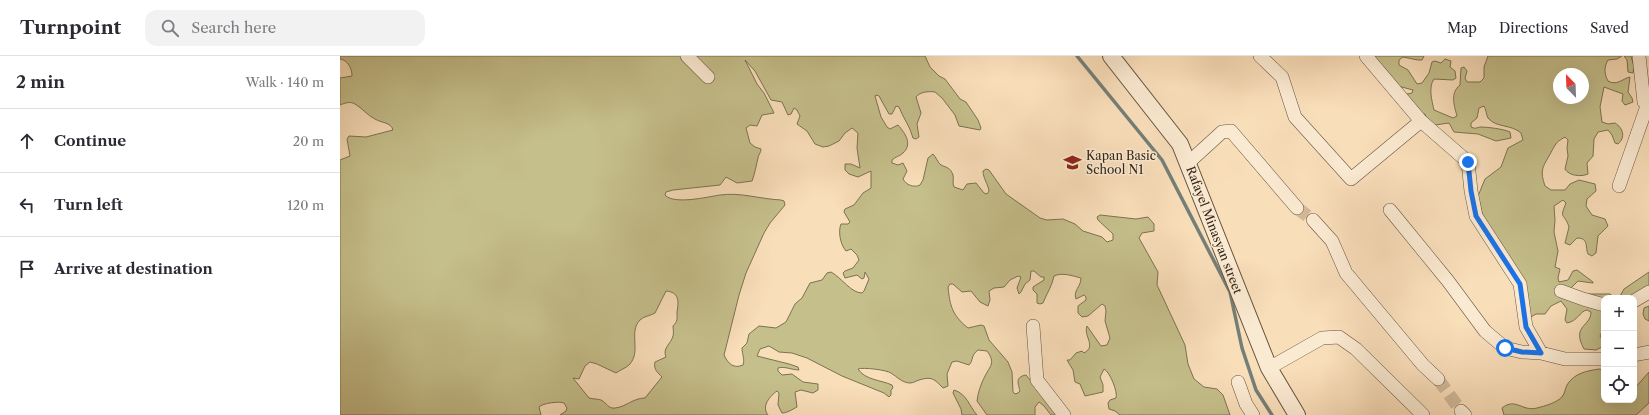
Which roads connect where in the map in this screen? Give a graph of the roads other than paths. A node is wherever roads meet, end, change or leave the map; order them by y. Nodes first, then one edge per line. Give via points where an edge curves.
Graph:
1 (687, 56) edge
2 (1111, 56) edge
3 (1260, 56) edge
4 (1366, 56) edge
5 (1639, 56) edge
6 (708, 76) dead end
7 (1648, 107) edge
8 (1421, 121) junction
9 (1188, 163) junction
10 (1619, 186) dead end
11 (1297, 208) tunnel mouth
12 (1390, 210) dead end
13 (1313, 220) tunnel mouth
14 (1561, 291) dead end
15 (1649, 292) edge
16 (1637, 299) edge
17 (1601, 304) edge
18 (1033, 326) dead end
19 (1649, 352) edge
20 (1541, 353) junction
21 (1637, 354) edge
22 (1601, 359) edge
23 (1269, 368) junction
24 (1438, 380) tunnel mouth
25 (1238, 382) dead end
26 (1064, 415) edge
27 (1254, 415) edge
28 (1297, 415) edge
29 (1423, 415) edge

1 - 6 street
2 - 9 street, Rafayel Minasyan street via 1180,144
3 - 8 street via 1282,77 1294,117 1351,179
4 - 8 street
5 - 7 street via 1644,102
7 - 10 street
8 - 20 street via 1468,162 1476,216 1520,284 1526,327
9 - 11 street via 1222,132 1231,131
9 - 23 street, Rafayel Minasyan street
12 - 20 street via 1486,331 1505,348
13 - 24 street via 1332,241 1346,273
14 - 17 street
15 - 16 street
18 - 26 street via 1037,380
19 - 21 street
20 - 22 street via 1565,359
23 - 28 street, Rafayel Minasyan street
23 - 29 street via 1322,338 1339,337 1356,349
25 - 27 street via 1246,404

